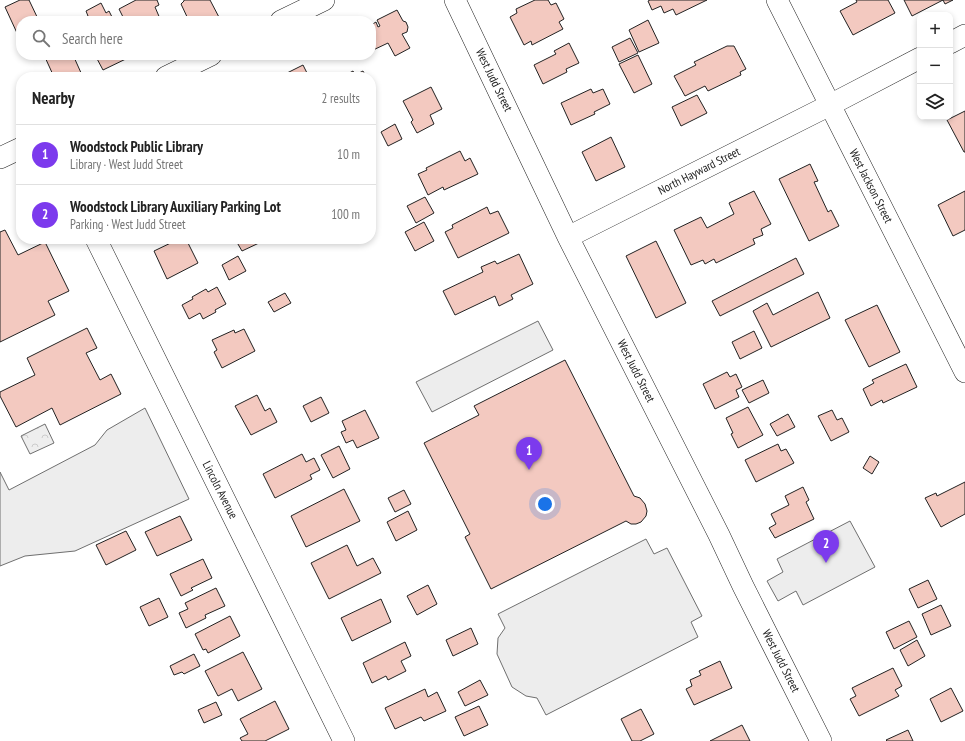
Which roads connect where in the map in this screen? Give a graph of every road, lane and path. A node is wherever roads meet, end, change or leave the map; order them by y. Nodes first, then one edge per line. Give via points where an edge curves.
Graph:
1 (324, 0) edge
2 (455, 0) edge
3 (777, 0) edge
4 (291, 16) edge
5 (965, 35) edge
6 (953, 41) edge
7 (201, 60) edge
8 (917, 60) edge
9 (176, 72) edge
10 (830, 106) junction
11 (16, 150) edge
12 (0, 158) edge
13 (568, 237) junction
14 (98, 244) edge
15 (965, 372) edge
16 (344, 741) edge
17 (821, 741) edge

1 - 4 street
2 - 13 street, West Judd Street
3 - 10 street, West Jackson Street
5 - 6 street
7 - 9 street
8 - 10 street, North Hayward Street
10 - 13 street, North Hayward Street
10 - 15 street, West Jackson Street
11 - 12 street
13 - 17 street, West Judd Street
14 - 16 street, Lincoln Avenue

